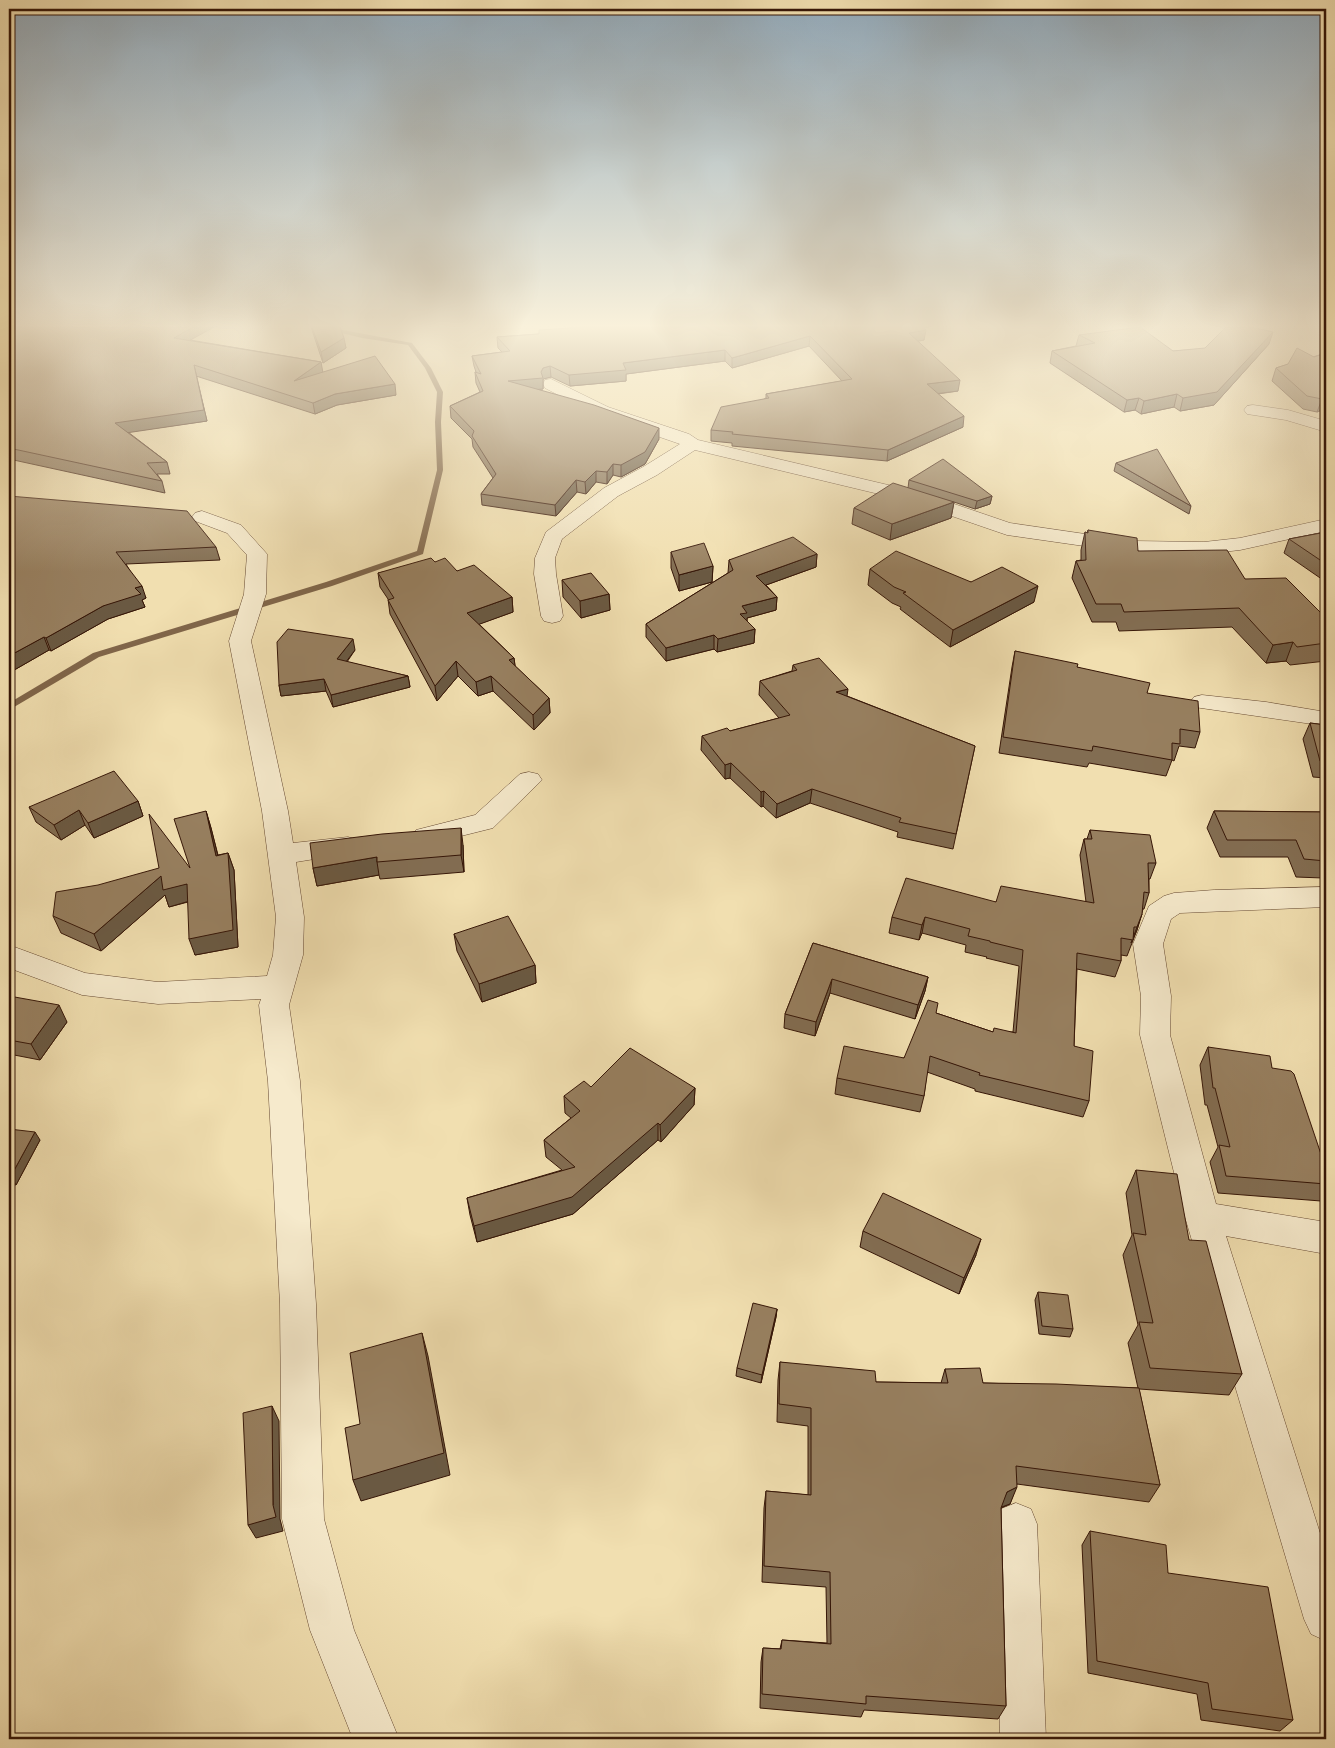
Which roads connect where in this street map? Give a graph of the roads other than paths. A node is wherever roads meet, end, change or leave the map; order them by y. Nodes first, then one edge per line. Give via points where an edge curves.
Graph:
1 (597, 409) edge
2 (1253, 410) dead end
3 (1326, 427) edge
4 (692, 444) junction
5 (202, 517) dead end
6 (1326, 525) edge
7 (552, 616) dead end
8 (1202, 702) dead end
9 (1326, 719) edge
10 (530, 780) dead end
11 (397, 839) edge
12 (368, 843) edge
13 (282, 854) junction
14 (1326, 896) edge
15 (9, 956) edge
16 (279, 987) junction
17 (1202, 1217) junction
18 (1326, 1238) edge
19 (1016, 1524) dead end
20 (1326, 1619) edge
21 (376, 1739) edge
22 (1023, 1739) edge

1 - 4 street
2 - 3 street via 1288,415
4 - 6 street via 915,497 1007,529 1133,547 1204,548 1240,544
4 - 7 street via 610,492 553,536 545,558
5 - 13 street via 234,529 257,554 255,594 240,641
8 - 9 street
10 - 11 street via 484,822
12 - 13 street
13 - 16 street via 290,917 288,954
14 - 17 street via 1174,903 1159,913 1148,944 1156,996 1155,1035
15 - 16 street via 82,984 120,989 158,993
16 - 21 street via 274,1005 284,1081 298,1304 303,1519 332,1630
17 - 18 street
17 - 20 street
19 - 22 street

